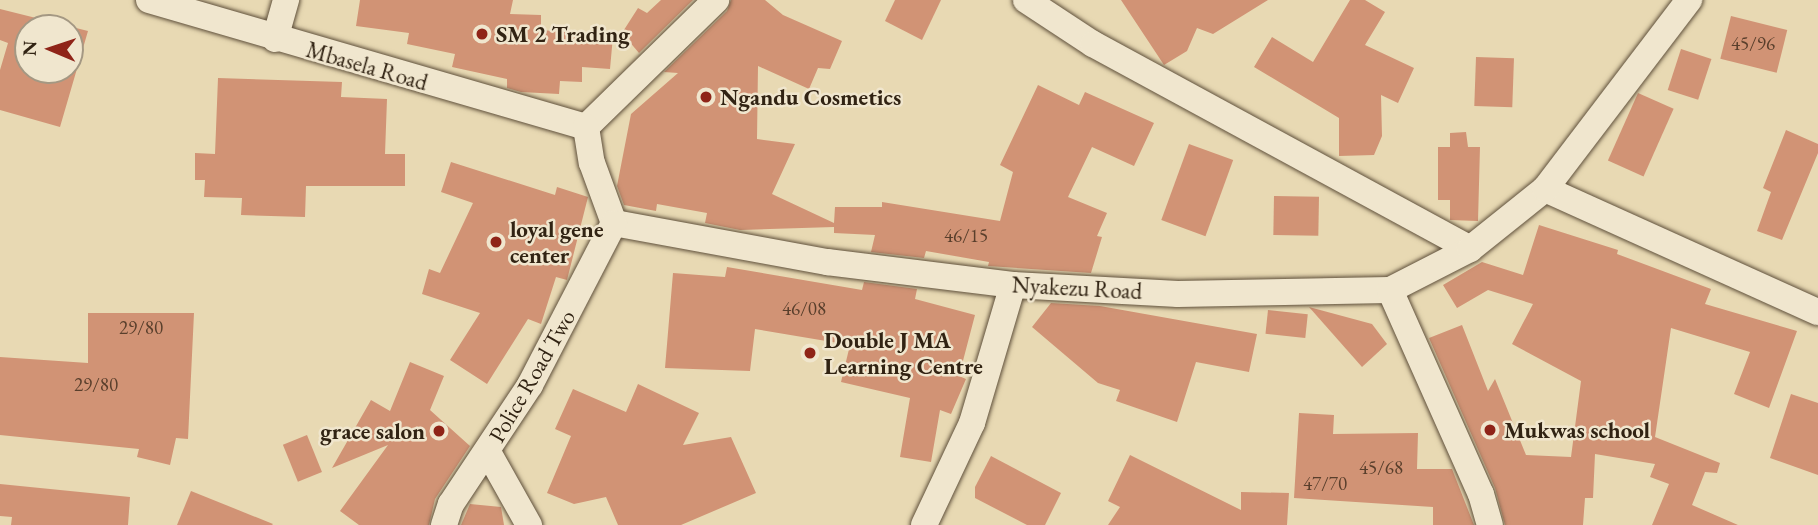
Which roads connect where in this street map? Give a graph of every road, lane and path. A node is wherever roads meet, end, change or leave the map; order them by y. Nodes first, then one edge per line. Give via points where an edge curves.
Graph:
1 (149, 0) edge
2 (286, 0) edge
3 (716, 0) edge
4 (1026, 0) edge
5 (1689, 0) edge
6 (275, 39) junction
7 (586, 127) junction
8 (1545, 189) junction
9 (614, 223) junction
10 (1470, 249) junction
11 (1013, 285) junction
12 (1390, 290) junction
13 (1818, 312) edge
14 (488, 452) junction
15 (444, 525) edge
16 (529, 525) edge
17 (924, 525) edge
18 (1490, 525) edge

1 - 6 street, Mbasela Road
2 - 6 street
3 - 7 street
4 - 10 street via 1093,44
5 - 8 street
6 - 7 street, Mbasela Road
7 - 9 street via 592,163
8 - 10 street
8 - 13 street
9 - 11 street, Nyakezu Road via 827,262
9 - 14 street, Police Road Two via 530,385
10 - 12 street
11 - 12 street, Nyakezu Road via 1178,294
11 - 17 street via 972,424
12 - 18 street via 1481,494
14 - 15 street, Police Road Two via 451,504
14 - 16 street

